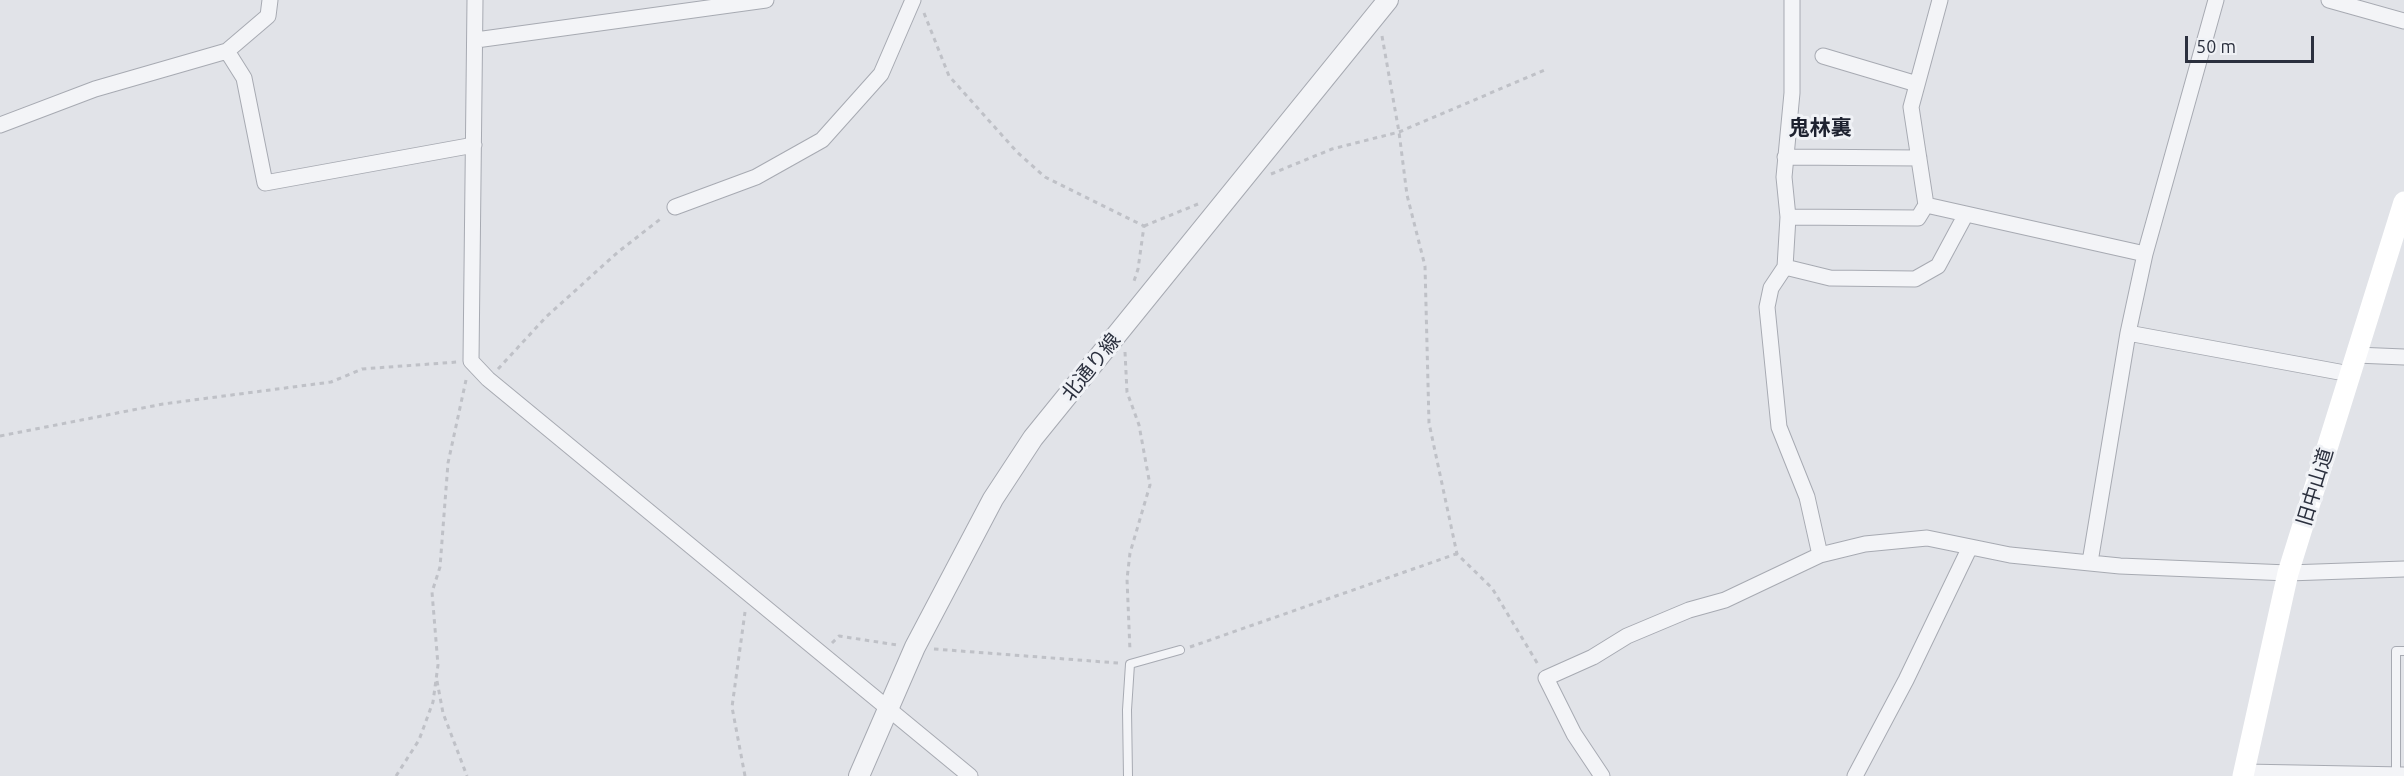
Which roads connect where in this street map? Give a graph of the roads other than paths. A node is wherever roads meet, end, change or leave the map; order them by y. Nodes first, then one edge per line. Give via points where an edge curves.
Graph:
1 (270, 0) edge
2 (475, 0) edge
3 (766, 0) edge
4 (1792, 0) edge
5 (1940, 0) edge
6 (2216, 0) edge
7 (2329, 0) edge
8 (918, 5) edge
9 (1383, 6) edge
10 (2404, 21) edge
11 (476, 40) junction
12 (227, 51) junction
13 (1822, 56) dead end
14 (1917, 84) junction
15 (0, 125) edge
16 (474, 145) junction
17 (1785, 157) junction
18 (1919, 158) junction
19 (2404, 202) edge
20 (1926, 206) junction
21 (675, 207) road end
22 (1966, 214) junction
23 (1788, 217) junction
24 (2145, 254) junction
25 (1785, 267) junction
26 (2128, 333) junction
27 (2404, 357) edge
28 (2353, 364) junction
29 (1970, 547) junction
30 (1820, 555) junction
31 (2090, 562) junction
32 (2404, 569) edge
33 (2288, 573) junction
34 (1180, 650) road end
35 (2404, 651) edge
36 (887, 708) junction
37 (2243, 774) edge
38 (2365, 775) edge
39 (2400, 775) edge
40 (859, 776) edge
41 (970, 776) edge
42 (1128, 776) edge
43 (1602, 776) edge
44 (1855, 776) edge

1 - 12 street via 268,16
2 - 11 street
3 - 11 street
4 - 17 street via 1792,93
5 - 14 street
6 - 24 street
7 - 10 street
8 - 21 street via 881,74 822,140 756,177
9 - 36 street, 北通り線 via 1033,438 999,490
11 - 16 street
12 - 15 street via 95,89
12 - 16 street via 244,78 266,183
13 - 14 street
14 - 18 street via 1911,107
16 - 36 street via 471,361
17 - 18 street
17 - 23 street
18 - 20 street
19 - 28 main road, 旧中山道
20 - 22 street
20 - 23 street via 1918,218
22 - 24 street
22 - 25 street via 1938,266 1915,279 1830,278
23 - 25 street
24 - 26 street
25 - 30 street via 1771,288 1767,308 1779,427 1807,497
26 - 28 street
26 - 31 street
27 - 28 street
28 - 33 main road, 旧中山道
29 - 30 street via 1927,538 1865,544
29 - 31 street
29 - 44 street
30 - 43 street via 1725,600 1636,632 1546,678 1574,734
31 - 33 street
32 - 33 street
33 - 37 main road, 旧中山道
34 - 42 lane via 1130,664
35 - 39 lane via 2397,651
36 - 40 street, 北通り線
36 - 41 street
37 - 38 street
38 - 39 street

